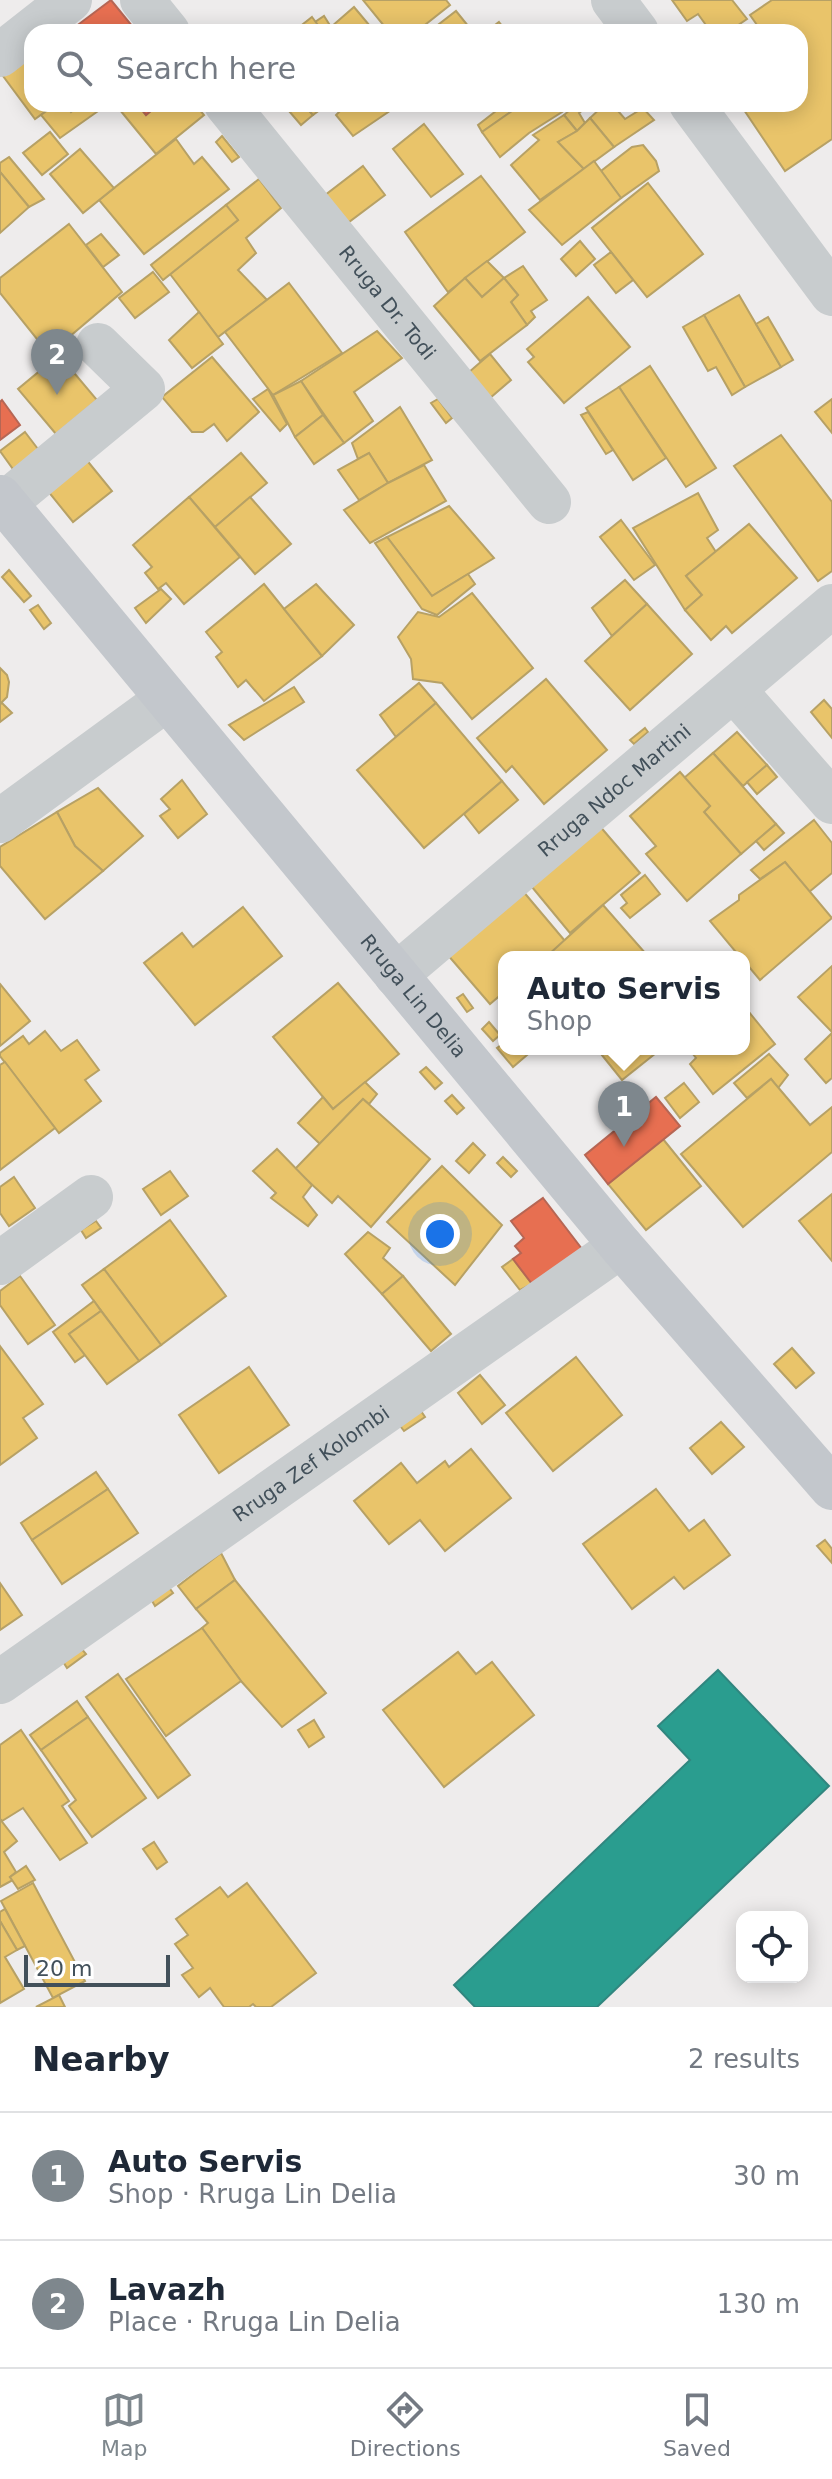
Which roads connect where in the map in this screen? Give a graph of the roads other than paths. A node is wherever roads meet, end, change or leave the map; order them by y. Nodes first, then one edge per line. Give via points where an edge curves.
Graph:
1 (70, 0) edge
2 (142, 0) edge
3 (613, 0) edge
4 (39, 24) edge
5 (162, 24) edge
6 (631, 24) edge
7 (24, 36) edge
8 (0, 55) edge
9 (232, 112) edge
10 (697, 112) edge
11 (832, 294) edge
12 (98, 345) dead end
13 (2, 500) edge
14 (549, 502) dead end
15 (832, 606) edge
16 (734, 690) junction
17 (167, 699) junction
18 (832, 802) edge
19 (0, 821) edge
20 (396, 975) junction
21 (91, 1197) dead end
22 (621, 1246) junction
23 (0, 1263) edge
24 (832, 1488) edge
25 (0, 1682) edge

1 - 4 street
2 - 5 street
3 - 6 street
7 - 8 street
9 - 14 street, Rruga Dr. Todi
10 - 11 street
12 - 13 street via 143,389
13 - 17 main road, Rruga Lin Delia
15 - 16 street, Rruga Ndoc Martini
16 - 18 street
16 - 20 street, Rruga Ndoc Martini
17 - 19 street
17 - 20 main road, Rruga Lin Delia
20 - 22 main road, Rruga Lin Delia
21 - 23 street
22 - 24 main road, Rruga Lin Delia
22 - 25 street, Rruga Zef Kolombi

